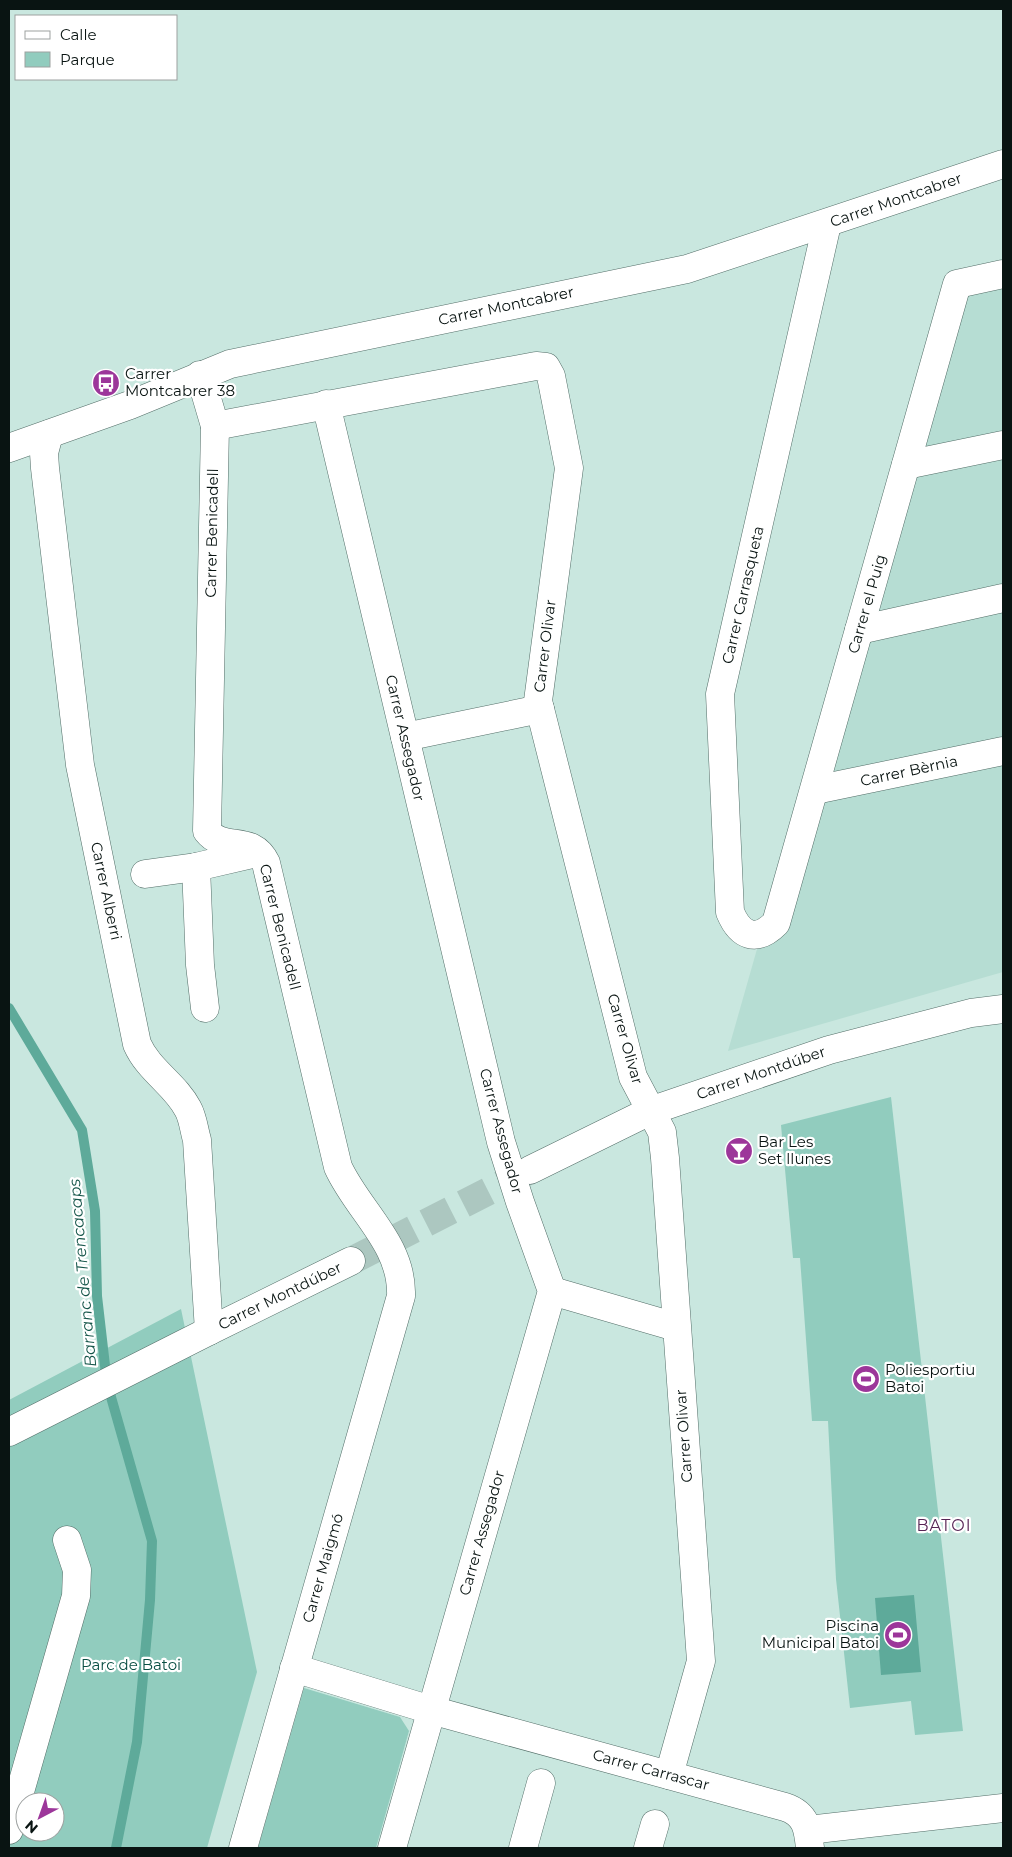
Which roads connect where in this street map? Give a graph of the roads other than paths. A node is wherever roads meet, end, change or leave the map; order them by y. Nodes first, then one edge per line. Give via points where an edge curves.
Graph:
1 (1003, 164) edge
2 (827, 224) junction
3 (1003, 274) edge
4 (200, 375) junction
5 (326, 404) junction
6 (215, 426) junction
7 (49, 434) junction
8 (1003, 445) edge
9 (9, 448) edge
10 (906, 465) junction
11 (1003, 598) edge
12 (859, 630) junction
13 (540, 709) junction
14 (404, 737) junction
15 (1003, 751) edge
16 (815, 790) junction
17 (258, 852) junction
18 (196, 867) junction
19 (145, 874) dead end
20 (776, 923) joint
21 (205, 1008) dead end
22 (1003, 1009) edge
23 (650, 1111) junction
24 (530, 1170) tunnel mouth
25 (351, 1262) tunnel mouth
26 (401, 1288) joint
27 (552, 1291) junction
28 (676, 1327) junction
29 (209, 1330) junction
30 (9, 1432) edge
31 (67, 1540) dead end
32 (294, 1668) junction
33 (431, 1710) junction
34 (669, 1775) junction
35 (541, 1783) dead end
36 (1003, 1808) edge
37 (9, 1830) edge
38 (809, 1839) edge
39 (243, 1848) edge
40 (392, 1848) edge
41 (522, 1848) edge

1 - 2 street, Carrer Montcabrer
2 - 4 street, Carrer Montcabrer via 687,268 254,358
2 - 20 street, Carrer Carrasqueta via 720,694 730,912 736,926 744,933 757,935
3 - 10 street, Carrer el Puig via 957,284
4 - 6 street, Carrer Benicadell
4 - 7 street, Carrer Montcabrer
5 - 6 street
5 - 13 street, Carrer Olivar via 536,366 546,367 551,376 569,468 538,690
5 - 14 street, Carrer Assegador
6 - 17 street, Carrer Benicadell via 206,824 210,834 217,839 248,844
7 - 9 street, Carrer Montcabrer
7 - 29 street, Carrer Alberri via 44,468 80,765 137,1044 148,1064 189,1111 197,1140
8 - 10 street
10 - 12 street, Carrer el Puig
11 - 12 street
12 - 16 street, Carrer el Puig
13 - 14 street
13 - 23 street, Carrer Olivar via 633,1077
14 - 27 street, Carrer Assegador via 501,1142
15 - 16 street, Carrer Bèrnia
16 - 20 street, Carrer el Puig
17 - 18 street
17 - 26 street, Carrer Benicadell via 266,863 338,1167 388,1243
18 - 19 street
18 - 21 street
22 - 23 street, Carrer Montdúber via 971,1013 829,1050
23 - 24 street, Carrer Montdúber
23 - 28 street, Carrer Olivar via 662,1132
25 - 29 street, Carrer Montdúber
26 - 32 street, Carrer Maigmó
27 - 28 street
27 - 33 street, Carrer Assegador
28 - 34 street, Carrer Olivar via 701,1661
29 - 30 street, Carrer Montdúber
31 - 37 street via 77,1570 76,1596
32 - 33 street, Carrer Carrascar
32 - 39 street, Carrer Maigmó
33 - 34 street, Carrer Carrascar
33 - 40 street, Carrer Assegador
34 - 38 street, Carrer Carrascar via 796,1811 803,1818
35 - 41 street
36 - 38 street, Carrer Carrascar

